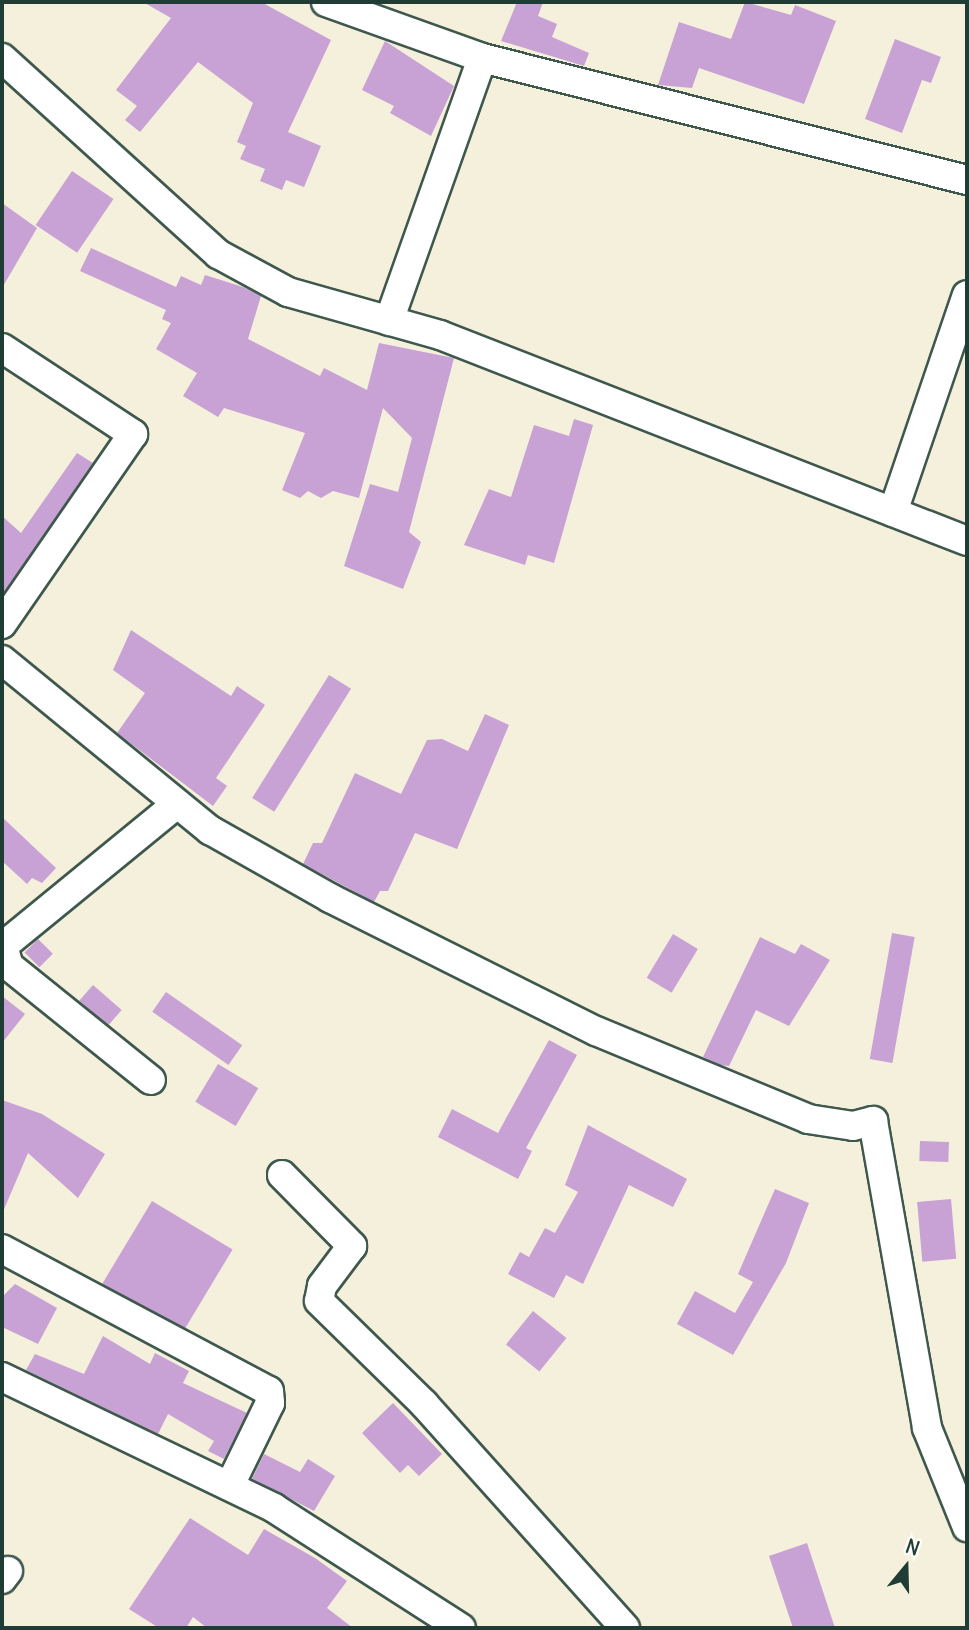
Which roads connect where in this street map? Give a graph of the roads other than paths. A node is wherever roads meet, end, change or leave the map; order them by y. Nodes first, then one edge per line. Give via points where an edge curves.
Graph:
1 (326, 2) edge
2 (2, 58) edge
3 (482, 58) junction
4 (967, 180) edge
5 (967, 295) edge
6 (389, 321) junction
7 (2, 348) edge
8 (893, 512) junction
9 (967, 541) edge
10 (2, 624) edge
11 (2, 660) edge
12 (177, 804) junction
13 (3, 945) edge
14 (151, 1080) dead end
15 (282, 1175) dead end
16 (2, 1249) edge
17 (2, 1377) edge
18 (230, 1485) junction
19 (967, 1527) edge
20 (461, 1628) edge
21 (625, 1628) edge

1 - 3 street
2 - 6 street via 218,254 288,292
3 - 4 street
3 - 6 street
5 - 8 street
6 - 8 street
7 - 10 street via 133,434
8 - 9 street
11 - 12 street
12 - 13 street
12 - 19 street via 210,830 330,898 596,1031 808,1119 853,1126 873,1121 927,1428
13 - 14 street via 9,966
15 - 21 street via 352,1246 321,1286 319,1301 424,1404
16 - 18 street via 269,1391 270,1403
17 - 18 street
18 - 20 street

